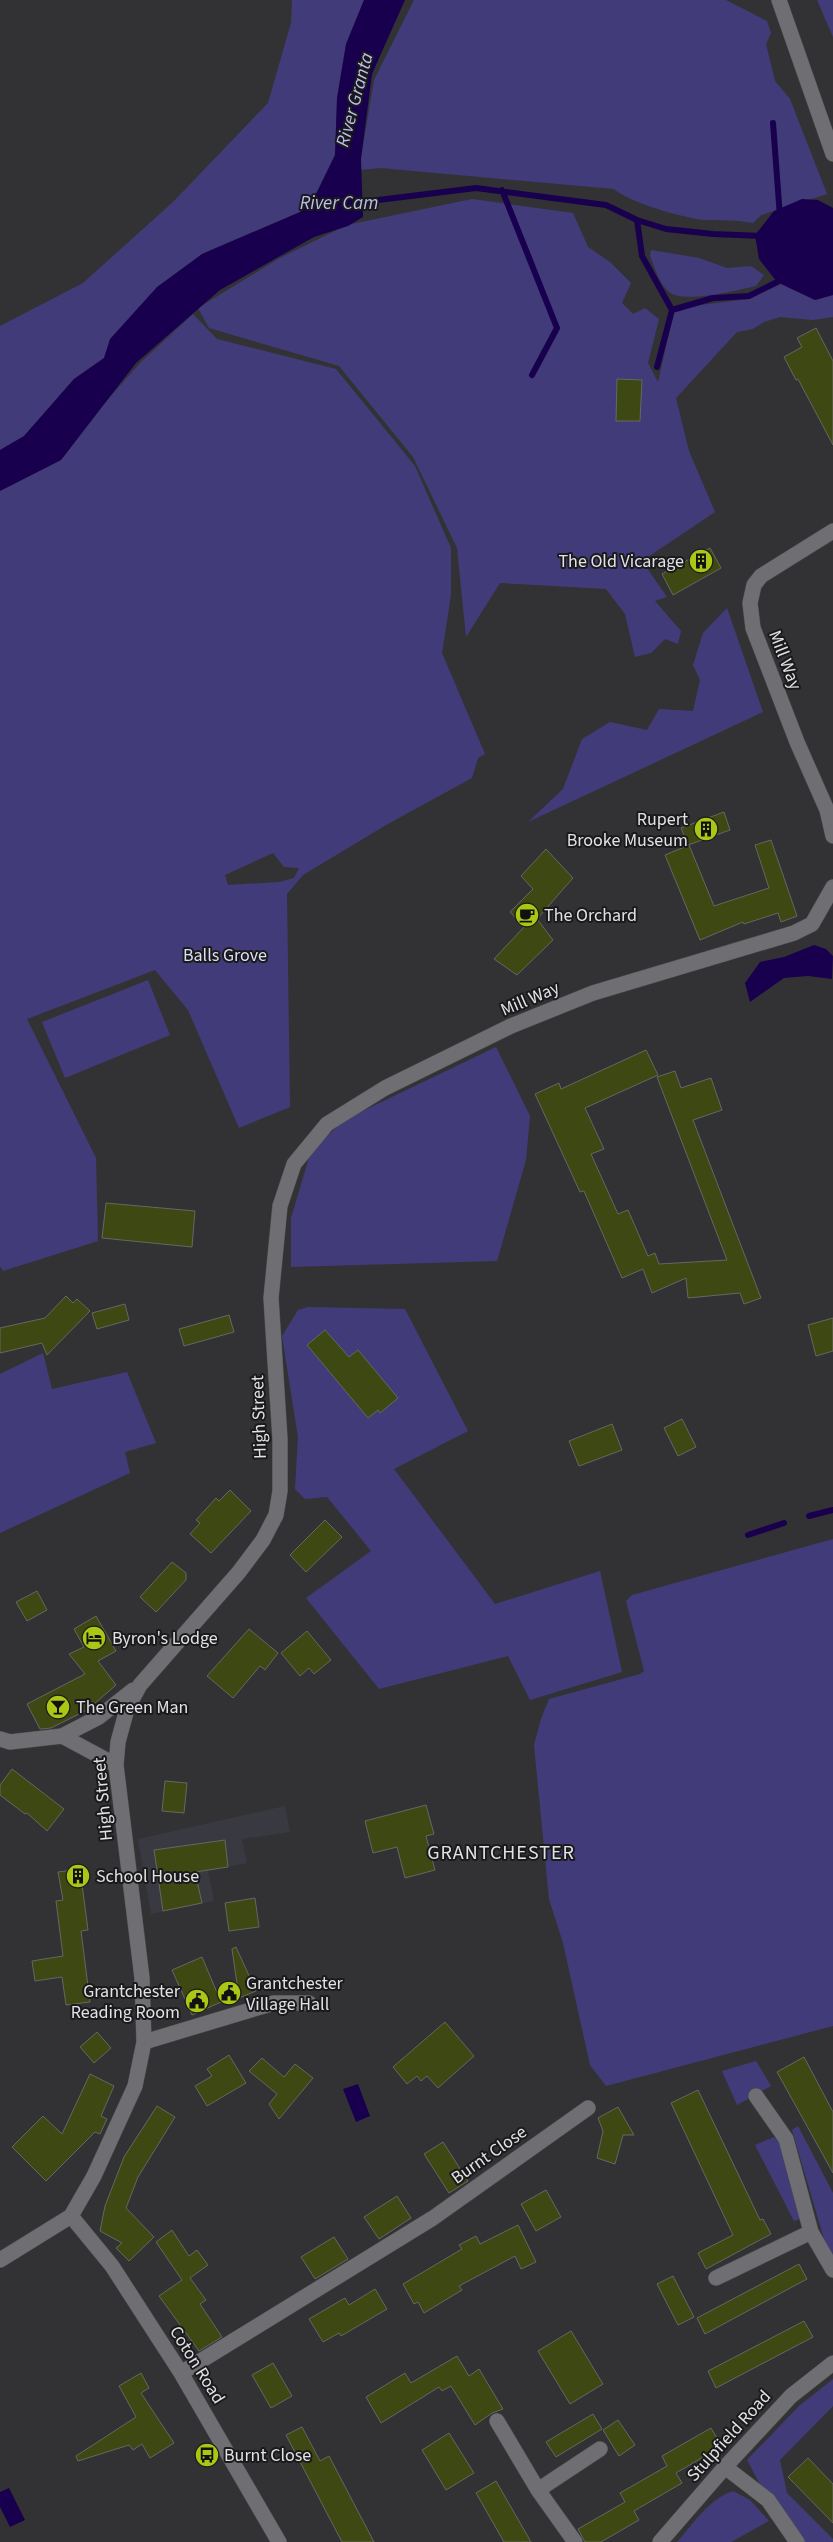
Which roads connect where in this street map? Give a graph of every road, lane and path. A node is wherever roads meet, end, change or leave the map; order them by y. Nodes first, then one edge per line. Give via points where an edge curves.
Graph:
1 (779, 0) edge
2 (833, 154) edge
3 (833, 531) edge
4 (833, 836) edge
5 (833, 887) edge
6 (280, 1206) joint
7 (140, 1685) junction
8 (62, 1736) junction
9 (0, 1739) edge
10 (116, 1765) junction
11 (309, 2003) dead end
12 (144, 2042) junction
13 (756, 2096) dead end
14 (588, 2108) dead end
15 (71, 2216) junction
16 (811, 2232) junction
17 (0, 2260) edge
18 (833, 2270) edge
19 (716, 2278) dead end
20 (833, 2363) edge
21 (181, 2373) junction
22 (497, 2421) dead end
23 (600, 2449) dead end
24 (725, 2467) junction
25 (538, 2490) junction
26 (279, 2542) edge
27 (575, 2542) edge
28 (660, 2542) edge
29 (797, 2542) edge

1 - 2 street
3 - 4 street, Mill Way via 761,576 754,585 750,603 753,628 827,810
5 - 6 street, Mill Way via 812,924 794,933 593,993 511,1026 385,1088 326,1124 294,1164
6 - 7 street, High Street via 271,1298 280,1439 280,1491 276,1515 263,1540 239,1572
7 - 8 street via 99,1717
7 - 10 street, High Street via 127,1708
8 - 9 street via 10,1742
8 - 10 street
10 - 12 street, High Street via 142,1978
11 - 12 street via 274,2003
12 - 15 street, High Street via 135,2086 115,2133
13 - 16 street via 786,2138
14 - 21 street, Burnt Close via 433,2218
15 - 17 street
15 - 21 street, Coton Road via 112,2266
16 - 18 street
16 - 19 street
20 - 24 street, Stulpfield Road via 791,2396
21 - 26 street, Coton Road
22 - 25 street
23 - 25 street
24 - 28 street, Stulpfield Road
24 - 29 street via 768,2500
25 - 27 street

